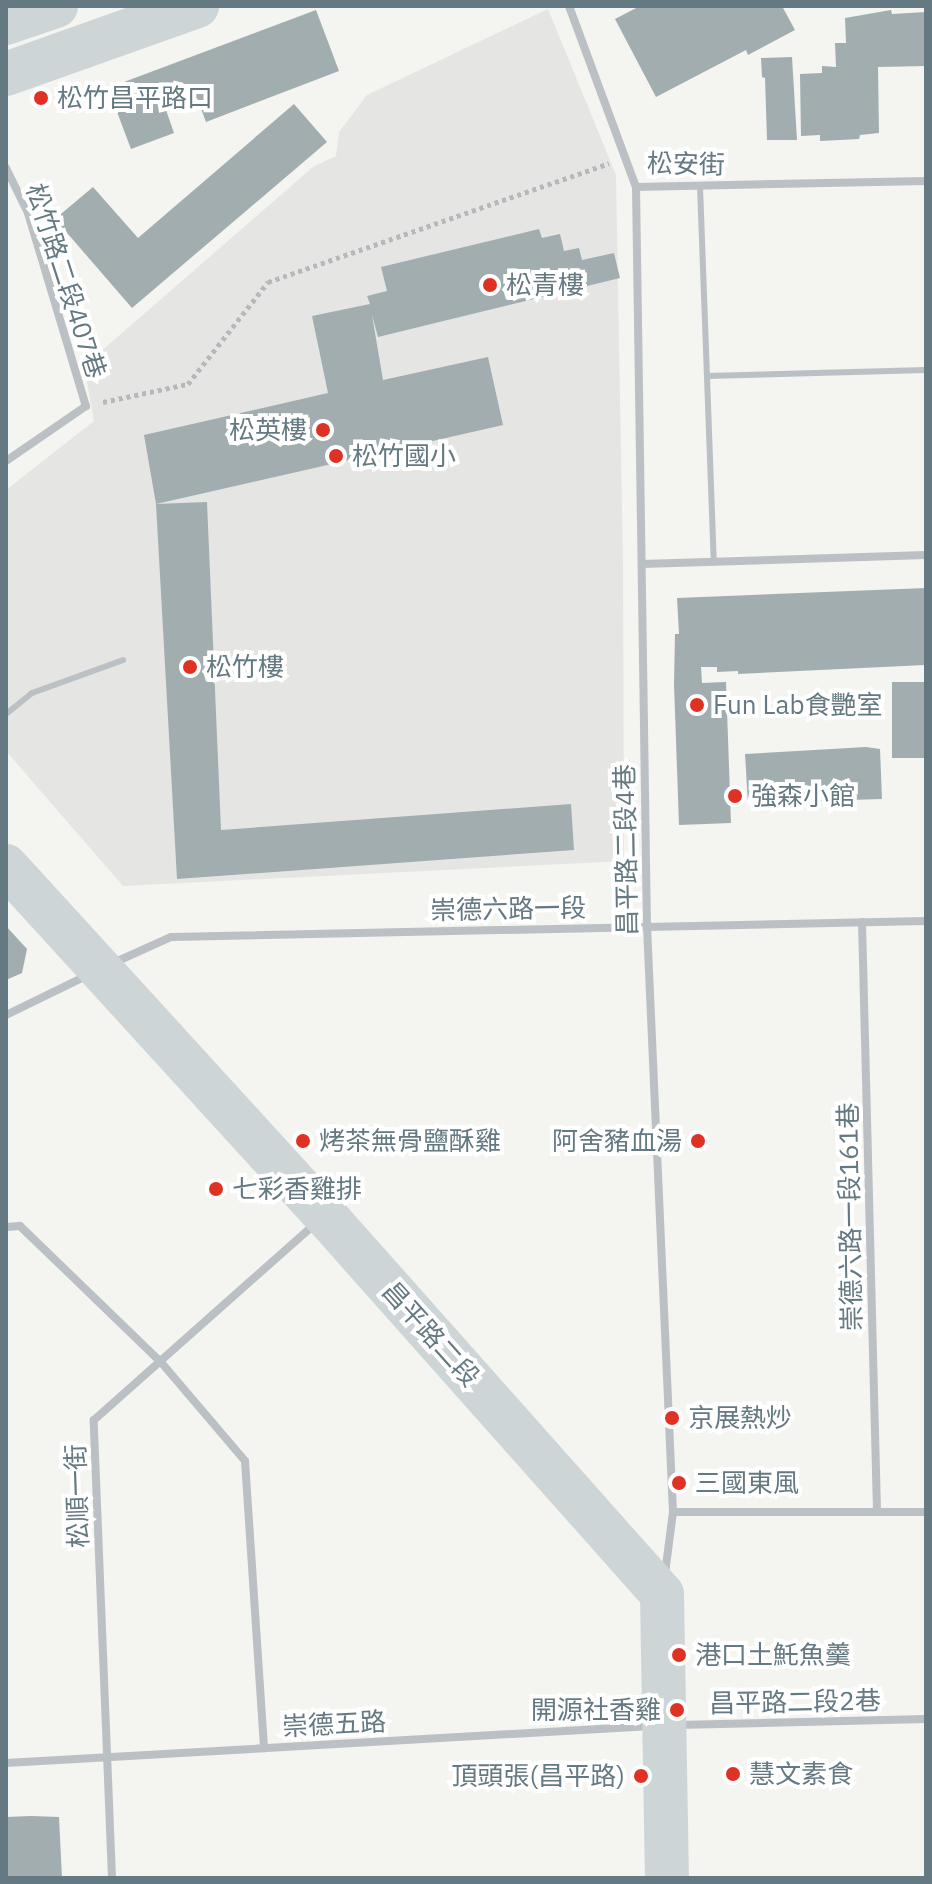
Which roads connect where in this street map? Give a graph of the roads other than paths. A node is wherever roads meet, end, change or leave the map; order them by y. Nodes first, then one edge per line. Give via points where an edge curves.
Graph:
1 (56, 6) edge
2 (197, 6) edge
3 (569, 6) edge
4 (6, 23) edge
5 (6, 74) edge
6 (6, 168) edge
7 (926, 181) edge
8 (700, 186) junction
9 (636, 187) junction
10 (926, 370) edge
11 (707, 376) junction
12 (6, 461) edge
13 (926, 555) edge
14 (714, 562) junction
15 (642, 564) junction
16 (123, 660) dead end
17 (6, 714) edge
18 (6, 866) edge
19 (926, 921) edge
20 (862, 922) junction
21 (647, 926) junction
22 (99, 969) junction
23 (6, 1015) edge
24 (325, 1215) junction
25 (6, 1227) edge
26 (160, 1361) junction
27 (877, 1511) junction
28 (673, 1512) junction
29 (926, 1512) edge
30 (662, 1594) junction
31 (926, 1719) edge
32 (664, 1725) junction
33 (264, 1748) junction
34 (106, 1756) junction
35 (6, 1763) edge
36 (112, 1878) edge
37 (667, 1878) edge

1 - 4 street
2 - 5 street
3 - 9 street, 松安街
6 - 12 street, 松竹路二段407巷 via 28,213 86,406
7 - 8 street, 松安街
8 - 9 street, 松安街
8 - 11 lane
9 - 15 street, 昌平路二段4巷
10 - 11 lane
11 - 14 lane
13 - 14 street
14 - 15 street
15 - 21 street, 昌平路二段4巷
16 - 17 lane via 32,693
18 - 22 street, 昌平路二段
19 - 20 street, 崇德六路一段
20 - 21 street, 崇德六路一段
20 - 27 street, 崇德六路一段161巷
21 - 22 street, 崇德六路一段 via 171,937
21 - 28 street, 昌平路二段4巷
22 - 23 street, 崇德六路一段
22 - 24 street, 昌平路二段
24 - 26 street, 松順一街
24 - 30 street, 昌平路二段
25 - 26 street via 20,1226
26 - 33 street via 245,1461
26 - 34 street, 松順一街 via 94,1420
27 - 28 street
27 - 29 street
28 - 30 street, 昌平路二段4巷
30 - 32 street
31 - 32 street, 昌平路二段2巷
32 - 33 street, 崇德五路
32 - 37 street
33 - 34 street, 崇德五路
34 - 35 street, 崇德五路
34 - 36 street, 松順一街

